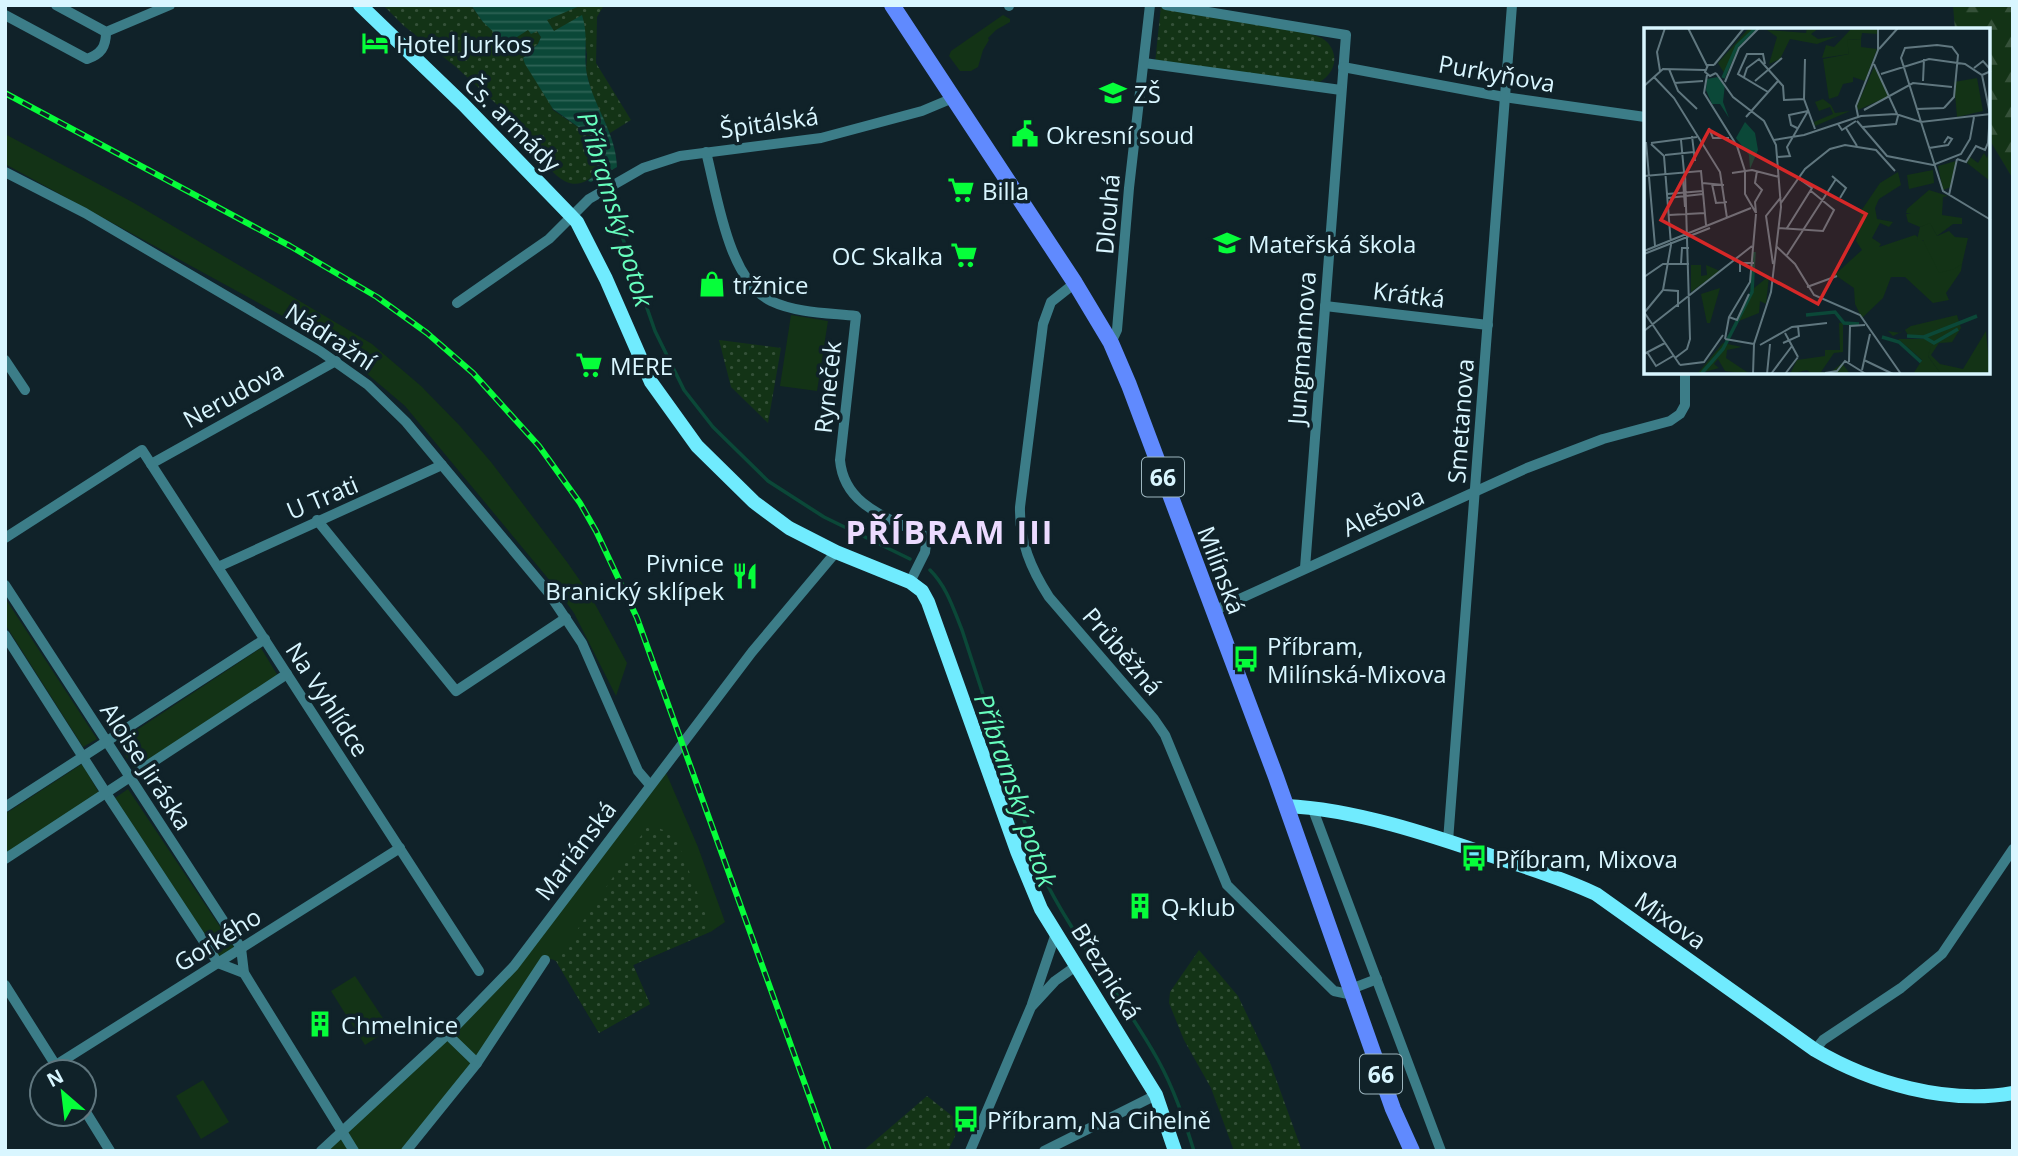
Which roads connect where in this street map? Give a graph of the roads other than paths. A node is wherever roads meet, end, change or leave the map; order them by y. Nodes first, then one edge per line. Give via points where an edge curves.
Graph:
1 (56, 5) edge
2 (170, 5) edge
3 (360, 5) edge
4 (1150, 5) edge
5 (1166, 5) edge
6 (1512, 5) edge
7 (892, 6) edge
8 (5, 15) edge
9 (106, 32) junction
10 (1144, 63) junction
11 (1343, 66) junction
12 (1341, 90) junction
13 (1504, 97) junction
14 (953, 98) junction
15 (1644, 117) edge
16 (706, 152) junction
17 (5, 172) edge
18 (572, 216) junction
19 (1075, 283) junction
20 (457, 303) dead end
21 (1325, 306) junction
22 (1488, 325) junction
23 (1111, 343) junction
24 (5, 360) edge
25 (336, 361) junction
26 (1685, 374) edge
27 (25, 390) dead end
28 (151, 464) junction
29 (442, 465) junction
30 (1475, 493) junction
31 (317, 520) junction
32 (5, 538) edge
33 (836, 551) junction
34 (218, 567) junction
35 (1305, 568) junction
36 (910, 582) junction
37 (5, 585) edge
38 (1213, 611) junction
39 (566, 618) junction
40 (5, 635) edge
41 (265, 639) junction
42 (287, 674) junction
43 (107, 741) junction
44 (83, 757) junction
45 (130, 777) junction
46 (650, 785) junction
47 (106, 793) junction
48 (1286, 806) junction
49 (5, 807) edge
50 (1312, 807) junction
51 (1448, 841) junction
52 (400, 848) junction
53 (2013, 849) edge
54 (5, 859) edge
55 (1055, 933) junction
56 (241, 948) junction
57 (545, 960) dead end
58 (218, 962) junction
59 (1076, 966) junction
60 (479, 971) dead end
61 (244, 973) junction
62 (1377, 979) junction
63 (5, 985) edge
64 (1352, 992) junction
65 (1031, 1007) junction
66 (447, 1034) junction
67 (1815, 1049) junction
68 (51, 1058) edge
69 (74, 1058) edge
70 (477, 1063) junction
71 (2013, 1093) edge
72 (1156, 1095) junction
73 (96, 1128) edge
74 (342, 1130) junction
75 (110, 1151) edge
76 (321, 1151) edge
77 (354, 1151) edge
78 (405, 1151) edge
79 (971, 1151) edge
80 (1044, 1151) edge
81 (1175, 1151) edge
82 (1412, 1151) edge
83 (1441, 1151) edge

1 - 9 street
2 - 9 street
3 - 18 street, Čs. armády
4 - 10 street, Dlouhá
5 - 11 street, Jungmannova via 1346,35
6 - 13 street, Smetanova
7 - 14 main road, Milínská / 66
8 - 9 street via 87,59 99,54
10 - 12 street
10 - 23 street, Dlouhá via 1117,330
11 - 12 street, Jungmannova
11 - 13 street, Purkyňova
12 - 21 street, Jungmannova
13 - 15 street, Purkyňova
13 - 22 street, Smetanova
14 - 16 street, Špitálská via 821,138
14 - 19 main road, Milínská / 66
16 - 18 street, Špitálská via 662,160 594,196
16 - 36 street, Ryneček via 732,248 750,284 771,301 789,307 856,316 841,474 852,495 863,504 927,537
17 - 25 street, Nádražní via 85,213
18 - 20 street via 549,239
18 - 33 street, Čs. armády via 584,231 651,382 697,446 754,502 789,528
19 - 23 main road, Milínská / 66
19 - 64 street, Průběžná via 1051,302 1043,324 1020,507 1026,552 1049,597 1165,736 1227,886 1334,992
21 - 22 street, Krátká
21 - 35 street, Jungmannova
22 - 30 street, Smetanova
23 - 38 main road, Milínská / 66
24 - 27 street
25 - 28 street, Nerudova
25 - 29 street, Nádražní via 406,422
26 - 30 street, Alešova via 1685,405 1670,421 1603,439
28 - 32 street, Na Vyhlídce via 142,450
28 - 34 street, Na Vyhlídce
29 - 31 street, U Trati
29 - 39 street, Nádražní
30 - 35 street, Alešova
30 - 51 street, Smetanova
31 - 34 street, U Trati
31 - 39 street via 456,691
33 - 36 street, Čs. armády
33 - 46 street, Mariánská
34 - 41 street, Na Vyhlídce
35 - 38 street, Alešova
36 - 55 street, Březnická via 922,590 928,602 1017,852
37 - 43 street, Aloise Jiráska
38 - 48 main road, Milínská / 66
39 - 46 street, Nádražní via 582,643 638,771
40 - 44 street, Aloise Jiráska
41 - 42 street, Na Vyhlídce
41 - 43 street
42 - 45 street
42 - 52 street, Na Vyhlídce
43 - 44 street
43 - 45 street, Aloise Jiráska
44 - 47 street, Aloise Jiráska
44 - 49 street
45 - 47 street
45 - 56 street, Aloise Jiráska
46 - 66 street, Mariánská via 514,965
47 - 54 street
47 - 58 street, Aloise Jiráska
48 - 50 street, Mixova
48 - 64 main road, Milínská / 66
50 - 51 street, Mixova
50 - 62 street
51 - 67 street, Mixova via 1596,894
52 - 56 street, Gorkého
52 - 60 street, Na Vyhlídce
53 - 67 street via 1942,954
55 - 59 street, Březnická
55 - 65 street
56 - 58 street, Gorkého
56 - 61 street, Aloise Jiráska
57 - 70 street
58 - 61 street
58 - 69 street, Gorkého
59 - 65 street
59 - 72 street, Březnická
61 - 74 street, Aloise Jiráska
62 - 64 street
62 - 83 street
63 - 68 street
64 - 82 main road, Milínská / 66
65 - 79 street
66 - 70 street
66 - 74 street, Mariánská
67 - 71 street, Mixova via 1870,1076 1932,1092
70 - 78 street
72 - 80 street
72 - 81 street, Březnická
73 - 75 street
74 - 76 street, Mariánská
74 - 77 street, Aloise Jiráska

